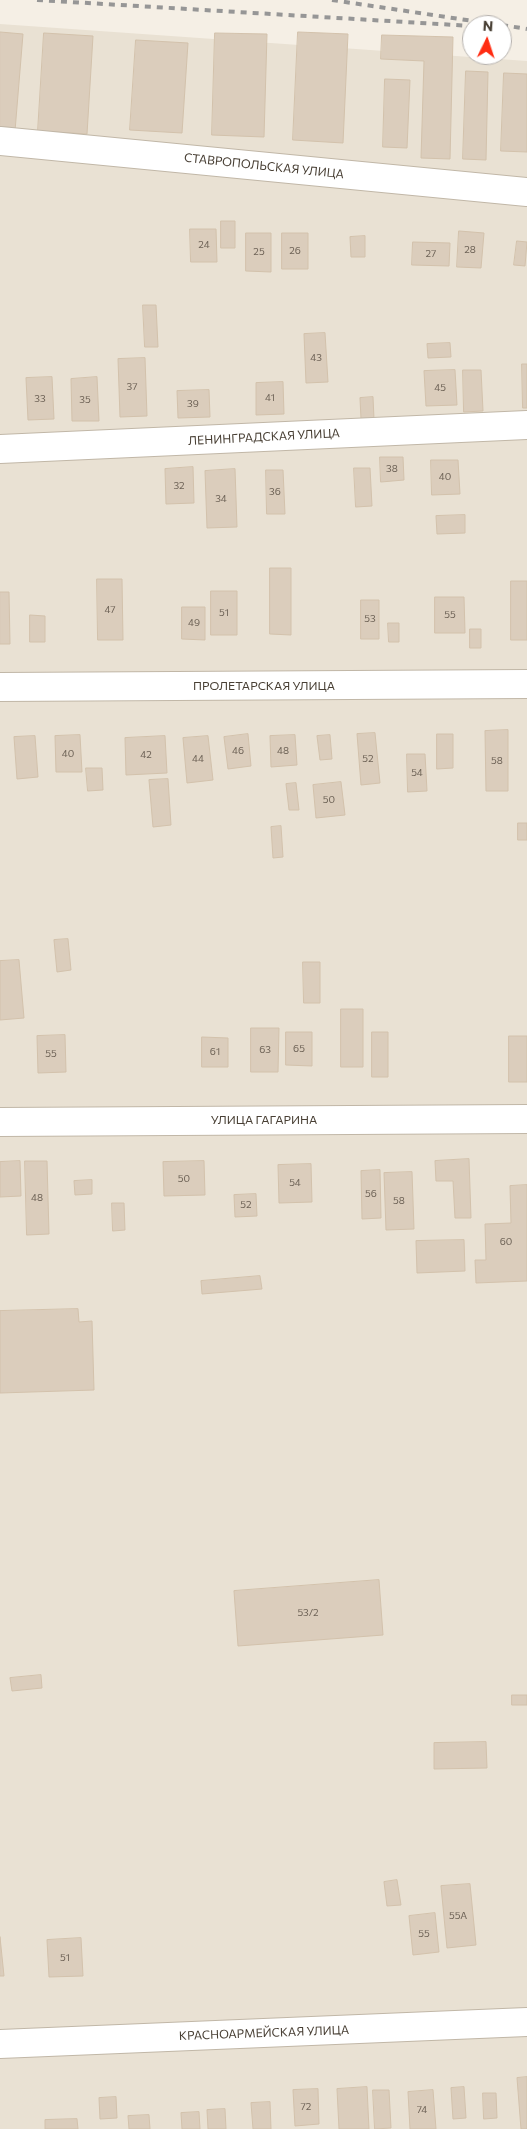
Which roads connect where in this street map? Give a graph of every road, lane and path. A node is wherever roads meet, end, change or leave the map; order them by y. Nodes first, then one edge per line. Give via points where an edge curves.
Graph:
1 (0, 141) edge
2 (527, 192) edge
3 (527, 425) edge
4 (0, 449) edge
5 (527, 684) edge
6 (0, 687) edge
7 (527, 1119) edge
8 (0, 1122) edge
9 (527, 2022) edge
10 (0, 2044) edge

1 - 2 street, СТАВРОПОЛЬСКАЯ УЛИЦА
3 - 4 street, ЛЕНИНГРАДСКАЯ УЛИЦА
5 - 6 street, ПРОЛЕТАРСКАЯ УЛИЦА
7 - 8 street, УЛИЦА ГАГАРИНА
9 - 10 street, КРАСНОАРМЕЙСКАЯ УЛИЦА

